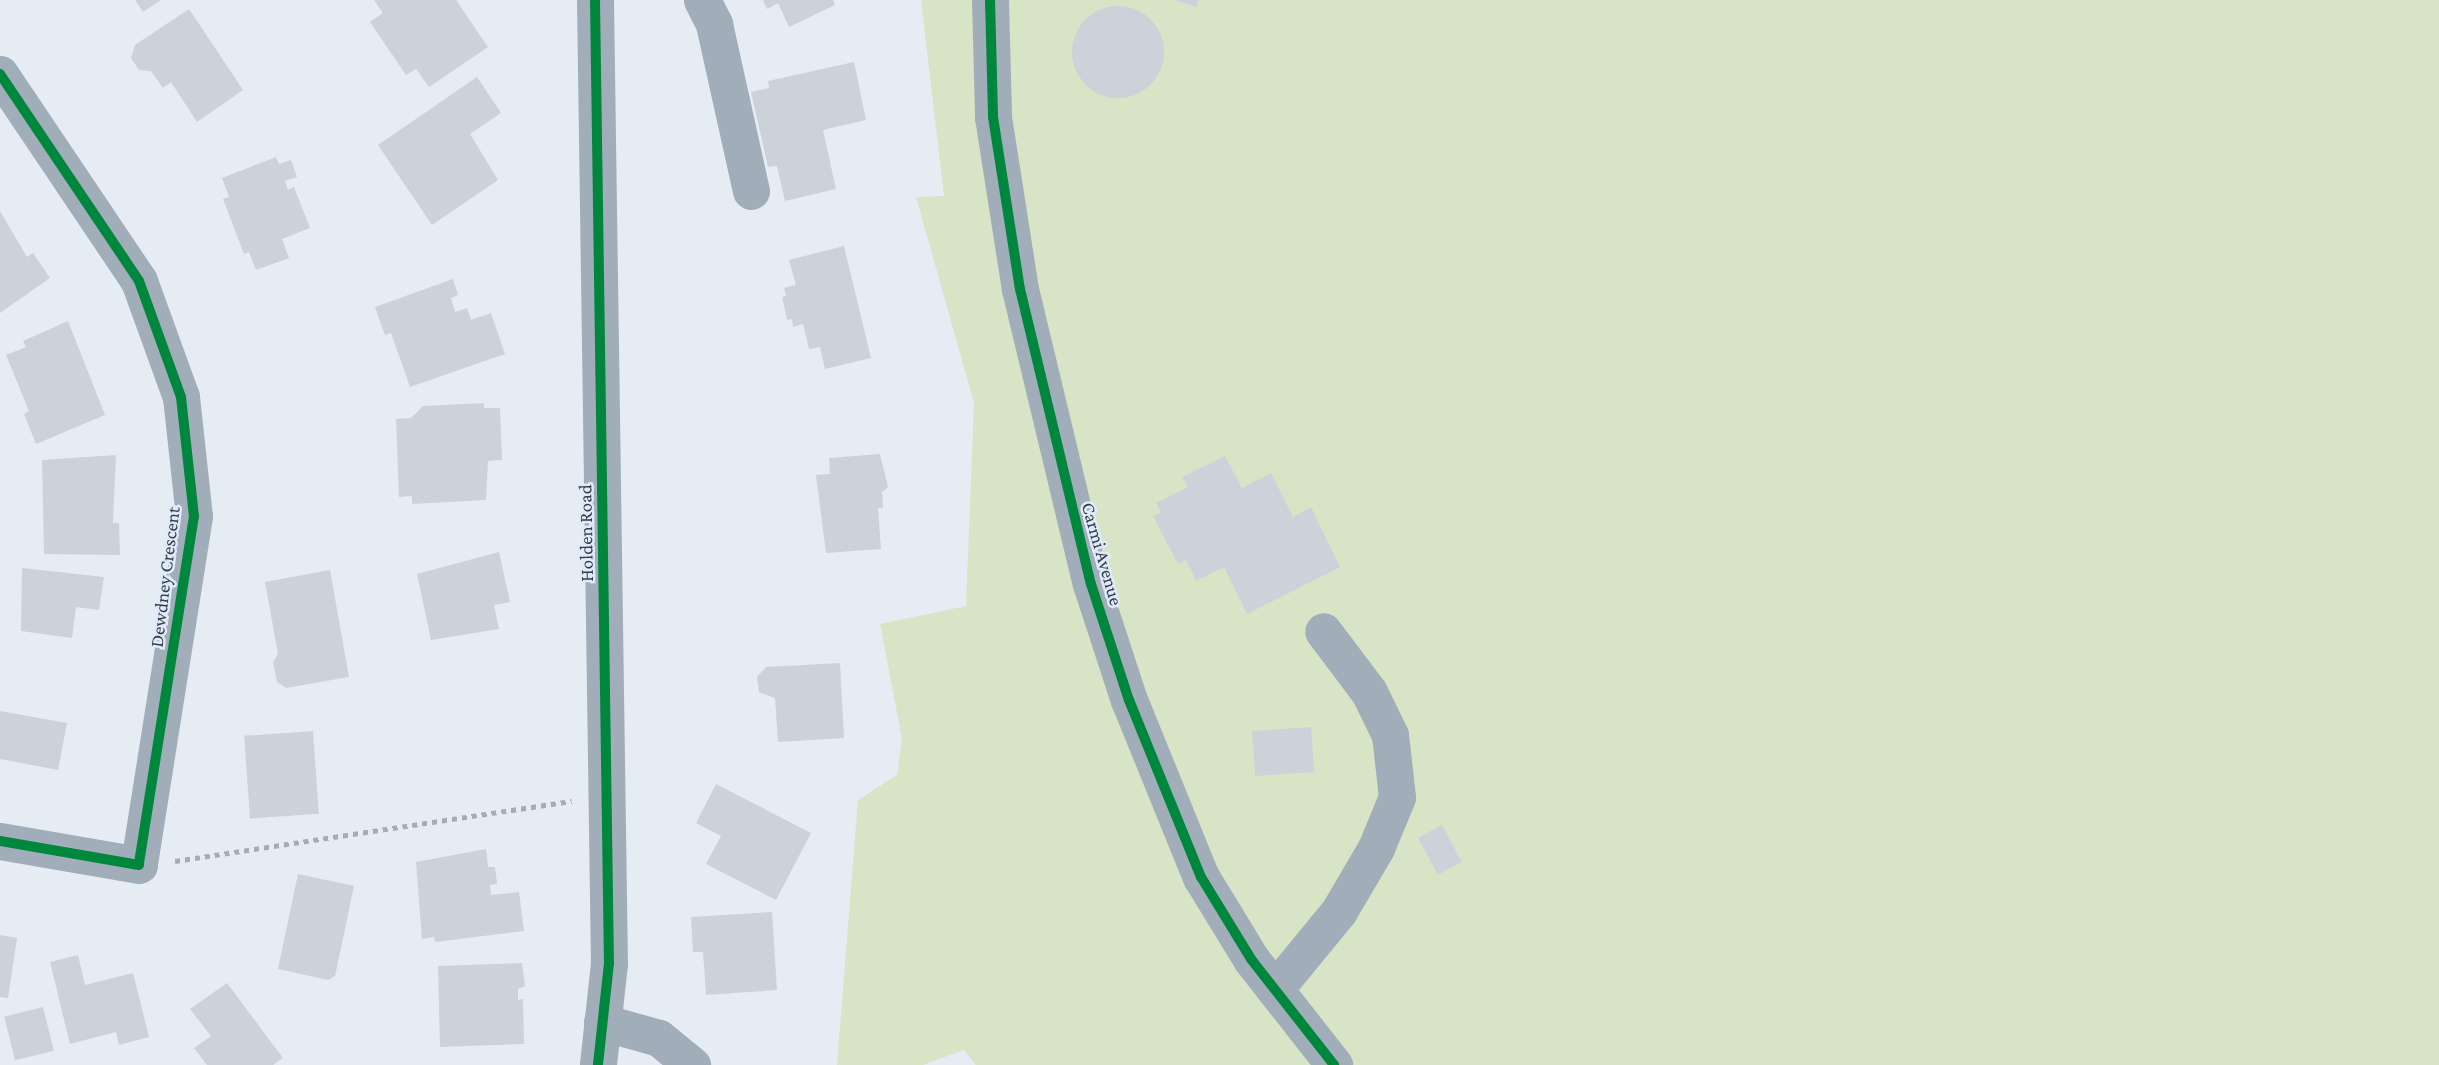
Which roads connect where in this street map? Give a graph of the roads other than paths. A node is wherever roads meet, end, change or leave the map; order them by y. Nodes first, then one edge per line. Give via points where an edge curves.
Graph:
1 (595, 0) edge
2 (702, 0) edge
3 (990, 0) edge
4 (0, 74) edge
5 (751, 191) dead end
6 (1323, 631) dead end
7 (0, 841) edge
8 (1275, 989) junction
9 (602, 1023) junction
10 (598, 1065) edge
11 (692, 1065) edge
12 (1334, 1065) edge

1 - 9 street, Holden Road via 609,962
2 - 5 street via 714,24
3 - 8 street, Carmi Avenue via 993,117 1020,289 1091,584 1129,700 1201,877
4 - 7 street, Dewdney Crescent via 139,281 181,397 194,516 139,865
6 - 8 street via 1369,692 1390,735 1397,797 1376,848 1339,911
8 - 12 street, Carmi Avenue
9 - 10 street, Holden Road
9 - 11 street via 659,1038

